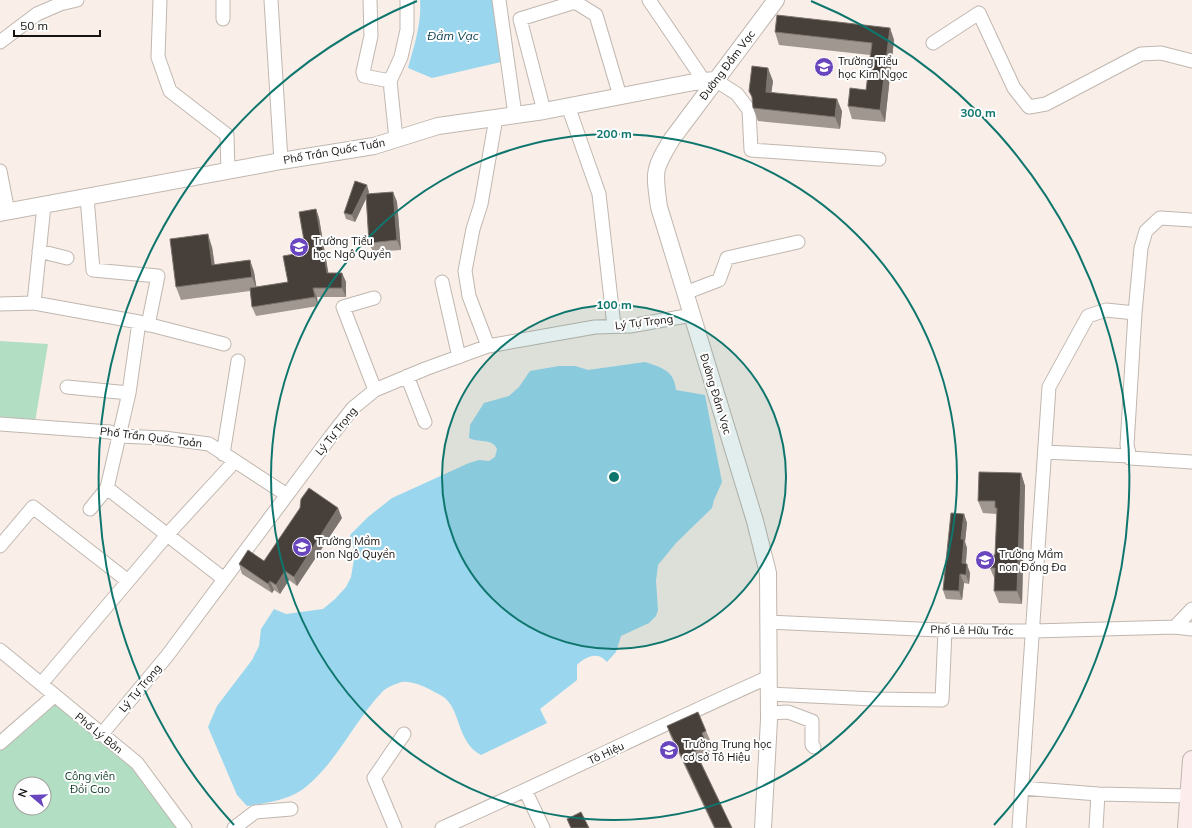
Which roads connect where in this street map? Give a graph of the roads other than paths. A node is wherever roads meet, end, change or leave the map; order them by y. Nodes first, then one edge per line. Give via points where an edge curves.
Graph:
1 (77, 0) edge
2 (160, 0) edge
3 (223, 0) edge
4 (272, 0) edge
5 (370, 0) edge
6 (407, 0) edge
7 (500, 0) edge
8 (648, 0) edge
9 (776, 0) edge
10 (223, 18) dead end
11 (0, 42) edge
12 (932, 42) dead end
13 (1192, 61) edge
14 (709, 80) junction
15 (390, 81) junction
16 (620, 96) junction
17 (568, 106) junction
18 (544, 111) junction
19 (515, 115) junction
20 (496, 118) junction
21 (396, 139) junction
22 (879, 160) dead end
23 (281, 161) junction
24 (0, 170) edge
25 (228, 171) junction
26 (87, 197) junction
27 (44, 205) junction
28 (4, 212) edge
29 (1192, 220) edge
30 (798, 242) dead end
31 (39, 251) junction
32 (67, 258) dead end
33 (442, 282) dead end
34 (685, 293) junction
35 (374, 298) dead end
36 (34, 303) junction
37 (0, 304) edge
38 (1134, 313) junction
39 (692, 315) junction
40 (144, 323) junction
41 (614, 326) junction
42 (224, 344) dead end
43 (488, 346) junction
44 (459, 357) junction
45 (238, 361) dead end
46 (407, 376) junction
47 (67, 386) dead end
48 (375, 390) junction
49 (129, 393) junction
50 (425, 422) dead end
51 (0, 424) edge
52 (120, 436) junction
53 (1045, 452) junction
54 (223, 454) junction
55 (1130, 456) junction
56 (235, 461) junction
57 (1192, 462) edge
58 (107, 488) junction
59 (287, 495) junction
60 (90, 510) dead end
61 (167, 535) junction
62 (0, 546) edge
63 (224, 579) junction
64 (128, 581) junction
65 (1192, 609) edge
66 (768, 622) junction
67 (1175, 627) junction
68 (1192, 629) edge
69 (945, 630) junction
70 (1034, 631) junction
71 (0, 650) edge
72 (769, 677) junction
73 (41, 684) junction
74 (769, 694) junction
75 (54, 696) junction
76 (769, 713) junction
77 (404, 734) dead end
78 (101, 735) junction
79 (2, 736) edge
80 (814, 748) dead end
81 (1192, 760) edge
82 (1022, 788) junction
83 (525, 790) junction
84 (1098, 794) junction
85 (1190, 796) junction
86 (291, 809) dead end
87 (185, 828) edge
88 (234, 828) edge
89 (395, 828) edge
90 (442, 828) edge
91 (543, 828) edge
92 (763, 828) edge
93 (1019, 828) edge
94 (1096, 828) edge
95 (1187, 828) edge

1 - 11 street via 37,14
2 - 25 street via 158,57 170,91 227,135
3 - 10 street
4 - 23 street
5 - 15 street via 371,36 363,72 368,78
6 - 15 street via 407,30 401,57
7 - 19 street
8 - 14 street
9 - 14 street, Đường Đầm Vạc
12 - 13 street via 979,13 1014,88 1029,106 1046,104 1141,54 1161,53
14 - 16 street, Phố Trần Quốc Tuấn
14 - 22 street via 737,94 749,110 751,150
14 - 34 street, Đường Đầm Vạc via 658,162 655,176 658,207
15 - 21 street
16 - 17 street, Phố Trần Quốc Tuấn
16 - 18 street via 596,15 575,2 520,19
17 - 18 street, Phố Trần Quốc Tuấn
17 - 41 street via 599,194
18 - 19 street, Phố Trần Quốc Tuấn
19 - 20 street, Phố Trần Quốc Tuấn
20 - 21 street, Phố Trần Quốc Tuấn via 438,126
20 - 43 street via 481,204 465,271 469,296
21 - 23 street, Phố Trần Quốc Tuấn via 374,146
23 - 25 street, Phố Trần Quốc Tuấn
24 - 28 street
25 - 26 street, Phố Trần Quốc Tuấn
26 - 27 street, Phố Trần Quốc Tuấn
26 - 40 street via 93,270 158,276
27 - 28 street, Phố Trần Quốc Tuấn
27 - 31 street
29 - 38 street via 1160,218 1146,231 1141,248
30 - 34 street via 727,258 719,280
31 - 32 street
31 - 36 street
33 - 44 street
34 - 39 street, Đường Đầm Vạc
35 - 48 street via 343,307
36 - 37 street
36 - 40 street
38 - 53 street via 1106,310 1088,316 1049,386
38 - 55 street via 1127,445
39 - 41 street, Lý Tự Trọng via 630,326
39 - 66 street, Đường Đầm Vạc via 755,521 768,573
40 - 42 street
40 - 49 street
41 - 43 street, Lý Tự Trọng
43 - 44 street, Lý Tự Trọng
44 - 46 street, Lý Tự Trọng
45 - 54 street
46 - 48 street, Lý Tự Trọng
46 - 50 street
47 - 49 street
48 - 59 street, Lý Tự Trọng via 353,408
49 - 52 street
51 - 52 street, Phố Trần Quốc Toản via 110,432
52 - 54 street, Phố Trần Quốc Toản via 209,444
52 - 58 street
53 - 55 street
53 - 70 street
54 - 56 street, Phố Trần Quốc Toản
55 - 57 street via 1142,460
56 - 59 street, Phố Trần Quốc Toản
56 - 61 street
58 - 60 street
58 - 61 street
59 - 63 street, Lý Tự Trọng
61 - 63 street
61 - 64 street
62 - 64 street via 33,507
63 - 78 street, Lý Tự Trọng via 167,656
64 - 73 street
65 - 67 street
66 - 69 street, Phố Lê Hữu Trác
66 - 72 street, Đường Đầm Vạc
67 - 68 street, Phố Lê Hữu Trác
67 - 70 street, Phố Lê Hữu Trác
69 - 70 street, Phố Lê Hữu Trác
69 - 74 street via 942,700
70 - 82 street
71 - 73 street, Phố Lý Bôn
72 - 74 street, Đường Đầm Vạc
72 - 83 street, Tô Hiệu
73 - 75 street, Phố Lý Bôn
74 - 76 street, Đường Đầm Vạc
75 - 78 street, Phố Lý Bôn
75 - 79 street
76 - 80 street via 788,712 812,721
76 - 92 street, Đường Đầm Vạc
77 - 89 street via 374,778
78 - 87 street, Phố Lý Bôn via 137,763
81 - 85 main road
82 - 84 street
82 - 93 street
83 - 90 street, Tô Hiệu
83 - 91 street
84 - 85 street
84 - 94 street
85 - 95 main road
86 - 88 street via 255,812

